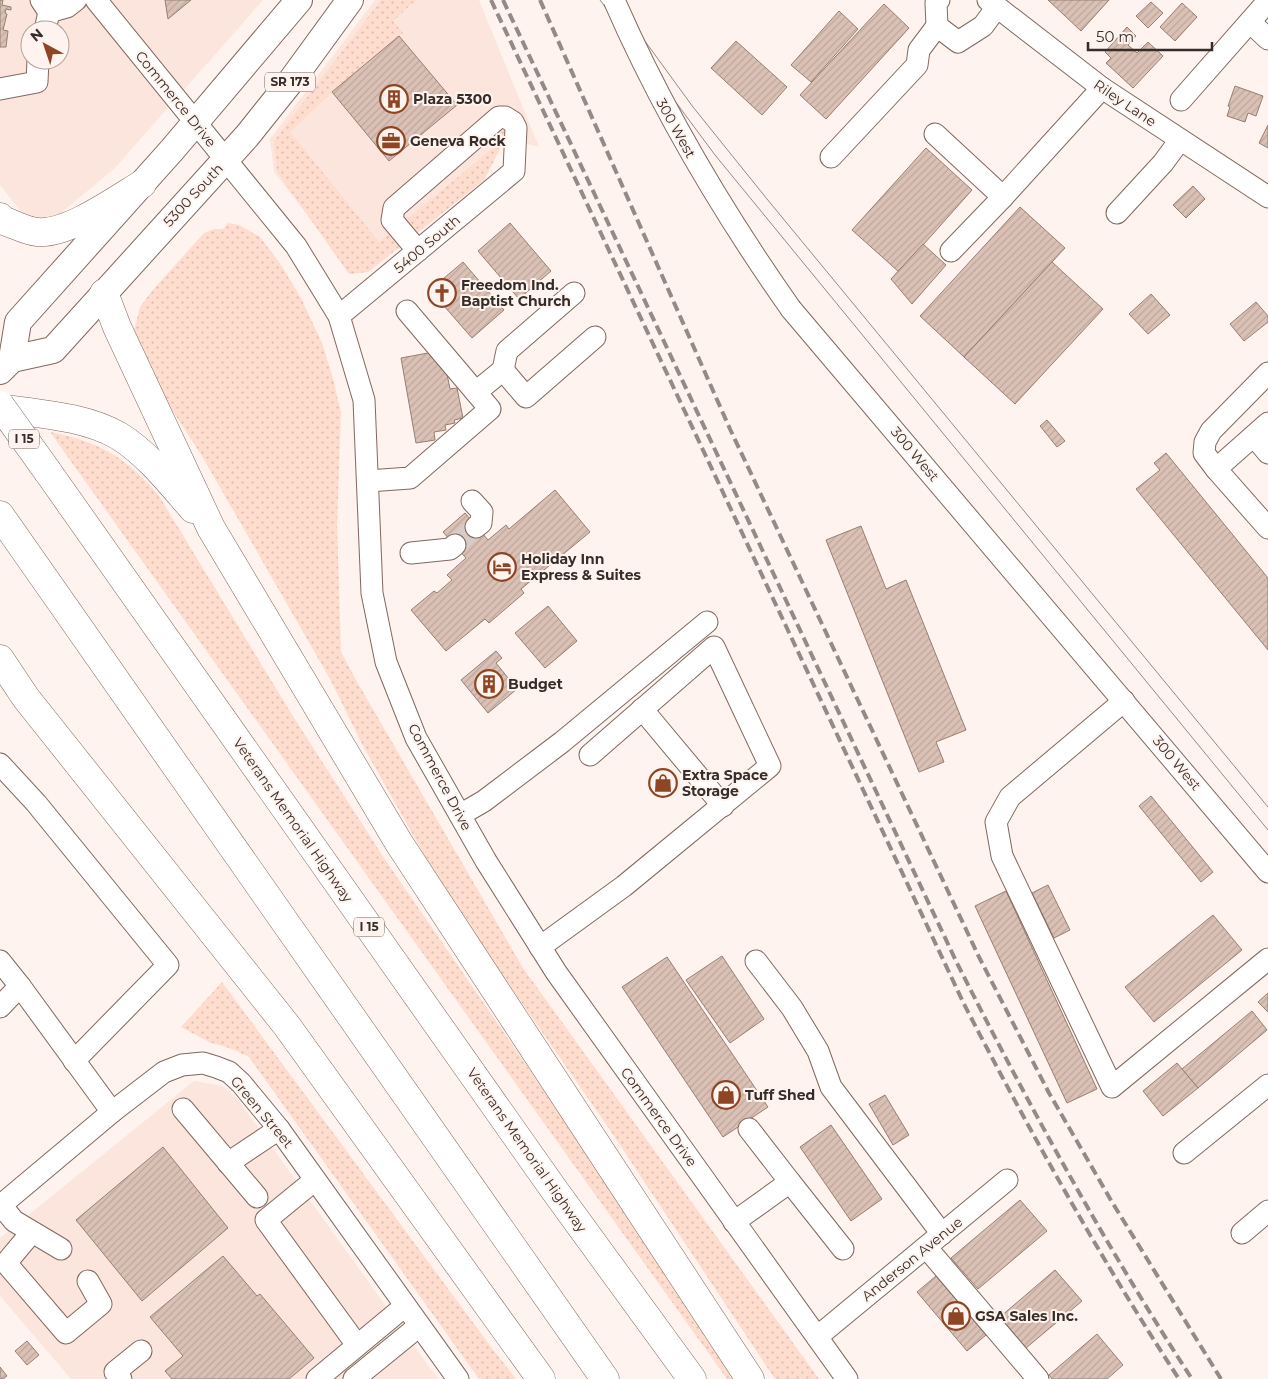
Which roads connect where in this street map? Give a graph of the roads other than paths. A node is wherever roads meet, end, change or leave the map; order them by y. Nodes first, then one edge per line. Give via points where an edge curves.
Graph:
1 (76, 0) edge
2 (96, 0) edge
3 (298, 0) edge
4 (350, 0) edge
5 (614, 0) edge
6 (939, 0) edge
7 (1268, 1) edge
8 (993, 4) edge
9 (45, 14) edge
10 (1250, 22) junction
11 (937, 26) junction
12 (1268, 39) edge
13 (38, 70) edge
14 (1102, 88) junction
15 (0, 89) edge
16 (1181, 100) dead end
17 (196, 122) junction
18 (935, 134) dead end
19 (1180, 140) junction
20 (831, 157) dead end
21 (226, 160) junction
22 (142, 184) junction
23 (1004, 197) junction
24 (1268, 197) edge
25 (1117, 213) dead end
26 (0, 217) edge
27 (418, 251) junction
28 (951, 251) dead end
29 (104, 293) junction
30 (574, 293) dead end
31 (407, 311) dead end
32 (339, 316) junction
33 (595, 337) dead end
34 (6, 365) edge
35 (502, 370) junction
36 (1268, 373) edge
37 (476, 392) junction
38 (0, 407) edge
39 (1261, 430) edge
40 (1268, 453) edge
41 (1216, 469) junction
42 (368, 480) junction
43 (472, 501) dead end
44 (2, 518) edge
45 (476, 527) dead end
46 (211, 528) junction
47 (1268, 528) edge
48 (455, 545) tunnel mouth
49 (410, 553) dead end
50 (707, 622) dead end
51 (0, 659) edge
52 (0, 669) edge
53 (26, 698) junction
54 (1124, 701) junction
55 (642, 709) junction
56 (590, 755) dead end
57 (0, 764) edge
58 (723, 806) junction
59 (460, 815) junction
60 (1268, 872) edge
61 (540, 947) junction
62 (1268, 959) edge
63 (0, 961) edge
64 (756, 961) dead end
65 (20, 986) junction
66 (0, 1007) edge
67 (74, 1061) junction
68 (1268, 1085) edge
69 (183, 1109) dead end
70 (112, 1112) junction
71 (279, 1129) junction
72 (749, 1129) dead end
73 (1184, 1153) dead end
74 (228, 1163) junction
75 (315, 1180) junction
76 (1007, 1180) dead end
77 (790, 1182) junction
78 (257, 1197) dead end
79 (0, 1206) edge
80 (1268, 1211) edge
81 (734, 1222) junction
82 (32, 1232) junction
83 (1242, 1233) dead end
84 (934, 1240) junction
85 (843, 1248) dead end
86 (61, 1249) dead end
87 (88, 1281) dead end
88 (405, 1306) junction
89 (420, 1326) junction
90 (817, 1337) junction
91 (357, 1345) junction
92 (141, 1352) dead end
93 (121, 1379) edge
94 (317, 1379) edge
95 (354, 1379) edge
96 (458, 1379) edge
97 (541, 1379) edge
98 (605, 1379) edge
99 (692, 1379) edge
100 (750, 1379) edge
101 (846, 1379) edge
102 (1038, 1379) edge

1 - 9 street via 67,7
2 - 17 street, Commerce Drive
3 - 17 main road, 5300 South / SR 173
4 - 21 main road, 5300 South / SR 173 via 291,81
5 - 54 street, 300 West, bridge via 691,155 737,230 792,308
6 - 11 street via 936,4
7 - 10 street
8 - 11 street via 983,26 958,42
8 - 14 street, Riley Lane
10 - 12 street
10 - 16 street
11 - 20 street via 919,50 917,65
13 - 15 street via 37,82
14 - 19 street, Riley Lane
14 - 23 street
17 - 21 street, Commerce Drive
17 - 22 main road, 5300 South / SR 173
18 - 23 street
19 - 24 street, Riley Lane
19 - 25 street
21 - 29 main road, 5300 South / SR 173
21 - 32 street, Commerce Drive via 296,246
22 - 26 highway via 74,224 51,230 37,232
22 - 34 main road, 5300 South / SR 173 via 18,322
23 - 28 street
27 - 27 street, 5400 South via 514,172 516,128 513,122 505,117 499,118 394,208 392,220
27 - 32 street, 5400 South
29 - 34 main road, 5300 South / SR 173 via 53,350
29 - 46 highway
30 - 35 street via 507,351
31 - 37 street
32 - 42 street, Commerce Drive via 364,400
33 - 35 street via 526,397
35 - 37 street
36 - 41 street via 1210,431 1204,453
37 - 42 street via 490,409 410,478
38 - 46 highway via 72,418 118,436 144,456
38 - 99 highway, Veterans Memorial Highway / I 15, bridge
39 - 40 street
39 - 41 street
41 - 47 street
42 - 59 street, Commerce Drive via 372,593 386,662 416,738
43 - 45 street via 482,512 481,523
44 - 98 highway
46 - 100 highway via 399,843
48 - 49 street via 450,549
50 - 59 street via 562,742 484,801
51 - 53 highway
52 - 53 highway
53 - 97 highway via 287,1026
54 - 60 street, 300 West
54 - 62 street via 1010,797 996,822 1002,856 1112,1087
55 - 56 street
55 - 58 street
55 - 58 street via 714,647 770,766
57 - 67 street via 36,803 168,965
58 - 61 street via 624,886
59 - 61 street, Commerce Drive
61 - 81 street, Commerce Drive
63 - 65 street
64 - 84 street via 792,1008 818,1050 831,1086
65 - 66 street
65 - 67 street
67 - 70 street
68 - 73 street
69 - 74 street
70 - 71 street, Green Street via 164,1072 182,1065 203,1063 229,1072 241,1082
70 - 79 street, Green Street
71 - 74 street
71 - 75 street, Green Street
72 - 77 street
74 - 78 street
75 - 88 street, Green Street
75 - 91 street via 266,1220
76 - 84 street, Anderson Avenue
77 - 81 street
77 - 85 street
79 - 82 street via 14,1221
80 - 83 street
81 - 90 street, Commerce Drive
82 - 86 street
82 - 87 street via 6,1264 66,1334 101,1304
84 - 90 street, Anderson Avenue
84 - 102 street
88 - 89 street, Green Street
88 - 91 street
89 - 95 street
89 - 96 street, Green Street
90 - 101 street, Commerce Drive
91 - 94 street
92 - 93 street via 115,1372

